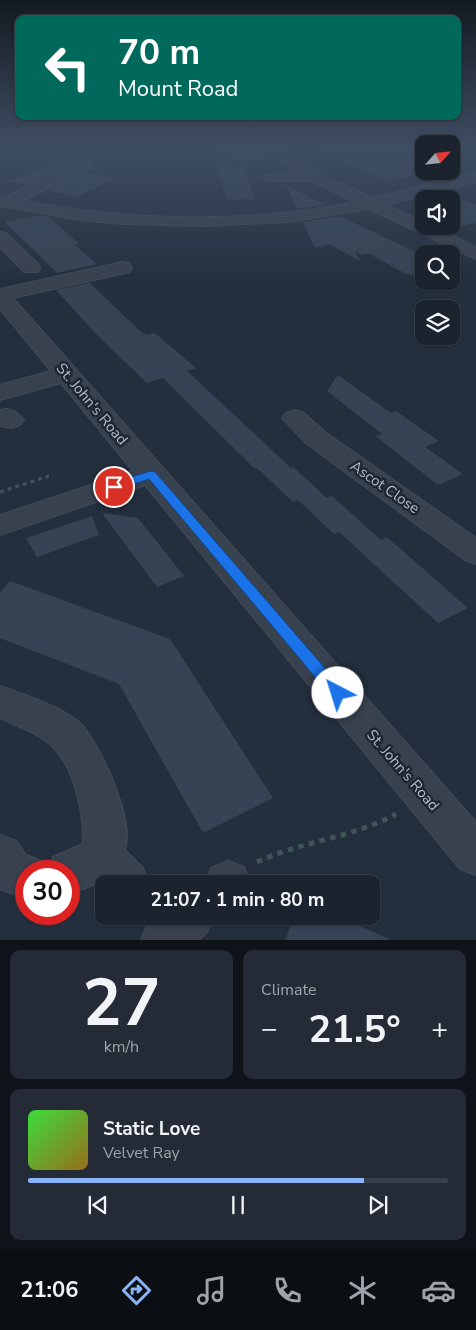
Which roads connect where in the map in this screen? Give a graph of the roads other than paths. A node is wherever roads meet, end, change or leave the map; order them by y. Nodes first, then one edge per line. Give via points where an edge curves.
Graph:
1 (22, 193) edge
2 (348, 193) edge
3 (413, 193) edge
4 (465, 193) edge
5 (469, 195) dead end
6 (3, 202) edge
7 (371, 204) junction
8 (0, 237) edge
9 (476, 254) edge
10 (31, 268) dead end
11 (123, 268) dead end
12 (0, 296) edge
13 (67, 374) junction
14 (0, 392) edge
15 (295, 418) dead end
16 (151, 474) junction
17 (0, 525) edge
18 (476, 553) edge
19 (3, 708) edge
20 (471, 841) edge
21 (0, 856) edge
22 (99, 871) edge
23 (15, 874) edge

1 - 6 street
2 - 7 street
3 - 7 street
4 - 5 street
6 - 7 street via 97,216 216,220 299,216
7 - 9 street
8 - 10 street
11 - 12 street
12 - 13 street, St. John's Road
13 - 14 street
13 - 16 street, St. John's Road
15 - 18 street, Ascot Close via 316,438
16 - 17 street
16 - 20 street, St. John's Road via 425,795
19 - 22 street via 65,733 76,744 103,810 106,839
21 - 23 street via 5,866

